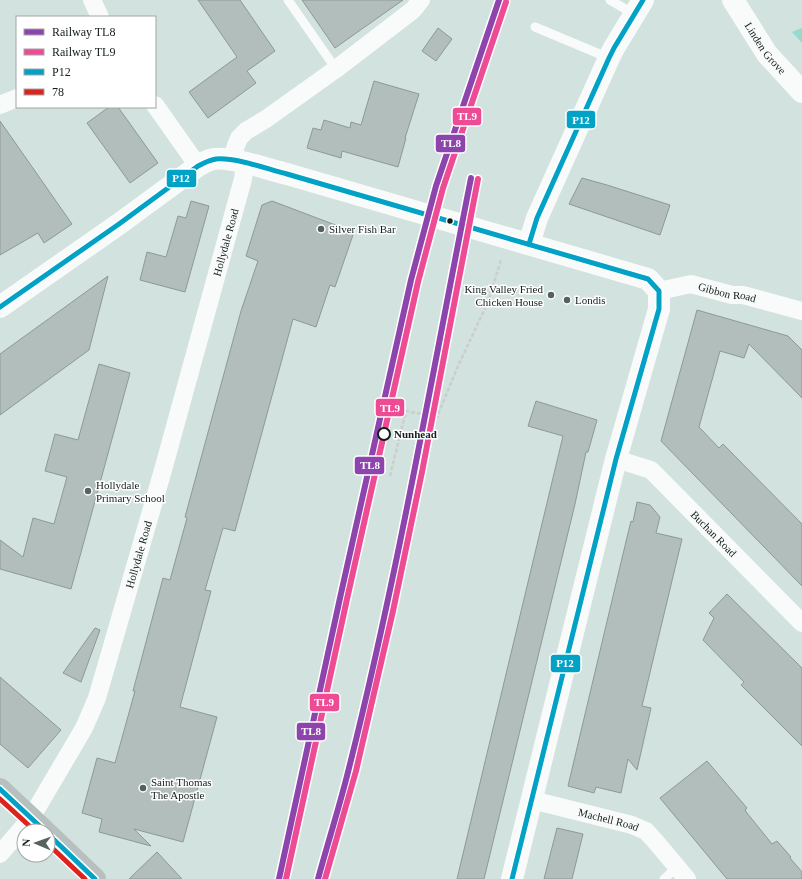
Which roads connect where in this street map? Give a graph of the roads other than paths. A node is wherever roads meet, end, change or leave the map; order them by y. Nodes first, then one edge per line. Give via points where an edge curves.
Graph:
1 (92, 0) edge
2 (288, 0) edge
3 (610, 0) edge
4 (733, 0) edge
5 (413, 3) edge
6 (638, 7) edge
7 (100, 16) edge
8 (535, 27) dead end
9 (609, 58) junction
10 (336, 69) junction
11 (802, 92) edge
12 (16, 98) edge
13 (0, 105) edge
14 (156, 106) edge
15 (240, 162) junction
16 (198, 166) junction
17 (529, 244) junction
18 (659, 291) junction
19 (0, 307) edge
20 (802, 311) edge
21 (616, 459) junction
22 (802, 623) edge
23 (0, 789) edge
24 (532, 800) junction
25 (37, 823) edge
26 (38, 823) edge
27 (16, 841) edge
28 (56, 842) edge
29 (0, 854) edge
30 (682, 873) edge
31 (95, 879) edge
32 (512, 879) edge
33 (664, 879) edge

1 - 7 street
2 - 10 lane
3 - 6 lane
4 - 11 street, Linden Grove via 767,54
5 - 10 street, Hollydale Road
6 - 9 street
8 - 9 lane
9 - 17 street via 537,218
10 - 15 street, Hollydale Road via 246,131 239,138 235,148
12 - 13 street
14 - 16 street
15 - 16 street via 221,158
15 - 17 street
15 - 26 street, Hollydale Road via 243,179 97,698
16 - 19 street
17 - 18 street via 648,279
18 - 20 street, Gibbon Road via 691,284
18 - 21 street via 659,309
21 - 22 street, Buchan Road via 651,470
21 - 24 street
23 - 25 main road
24 - 30 street, Machell Road via 632,825 646,831
24 - 32 street
27 - 29 street, Hollydale Road
28 - 31 main road
30 - 33 lane

